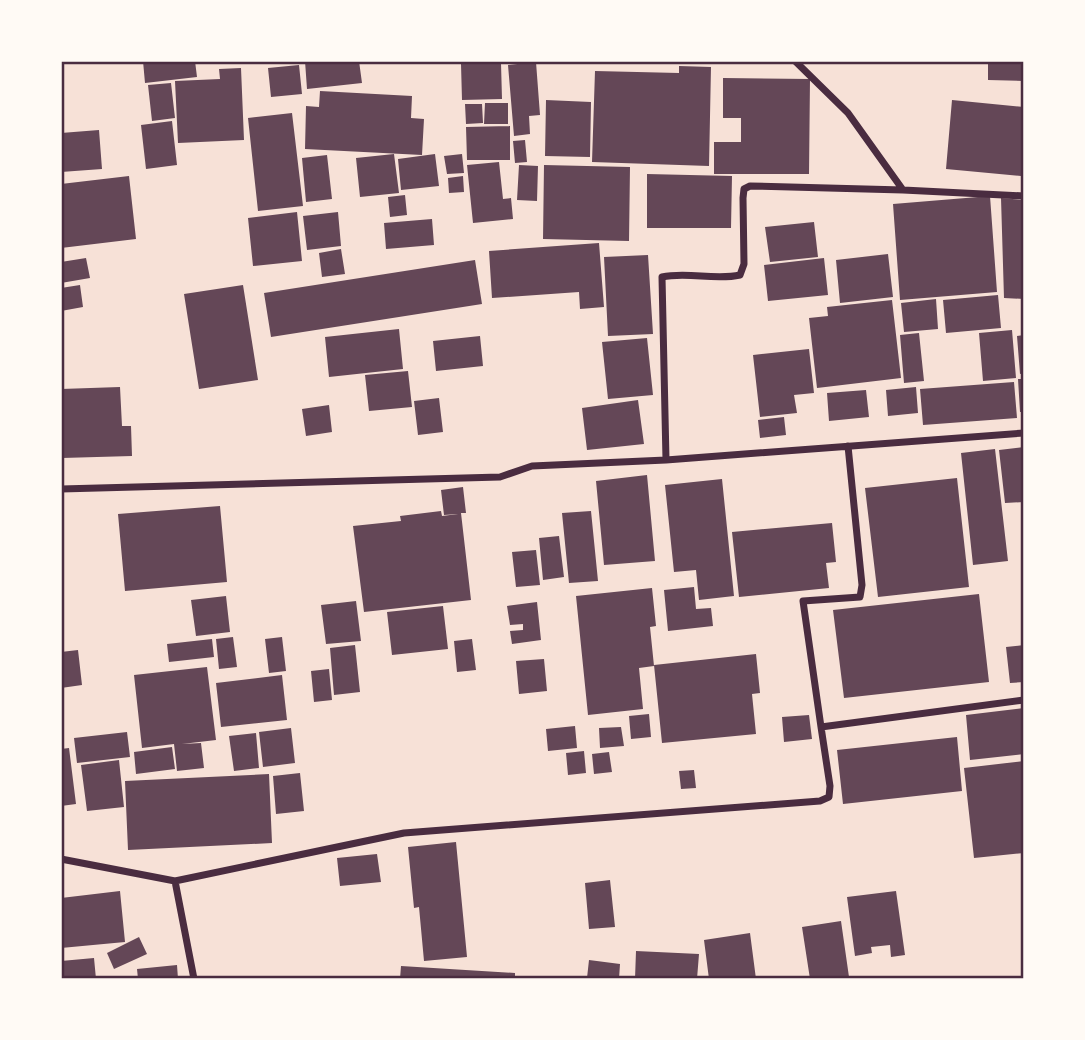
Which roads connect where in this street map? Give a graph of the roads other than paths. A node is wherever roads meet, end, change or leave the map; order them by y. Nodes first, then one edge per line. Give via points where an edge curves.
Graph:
1 (795, 61) edge
2 (903, 190) junction
3 (1024, 196) edge
4 (1024, 433) edge
5 (848, 446) junction
6 (666, 460) junction
7 (61, 489) edge
8 (1024, 700) edge
9 (821, 727) junction
10 (61, 859) edge
11 (175, 881) junction
12 (194, 979) edge

1 - 2 street via 848,113
2 - 3 street
2 - 6 street via 750,186 744,189 740,275 662,277
4 - 5 street
5 - 6 street
5 - 9 street via 860,597 803,601
6 - 7 street via 532,466 500,477
8 - 9 street
9 - 11 street via 830,786 829,797 820,801 404,833
10 - 11 street
11 - 12 street

